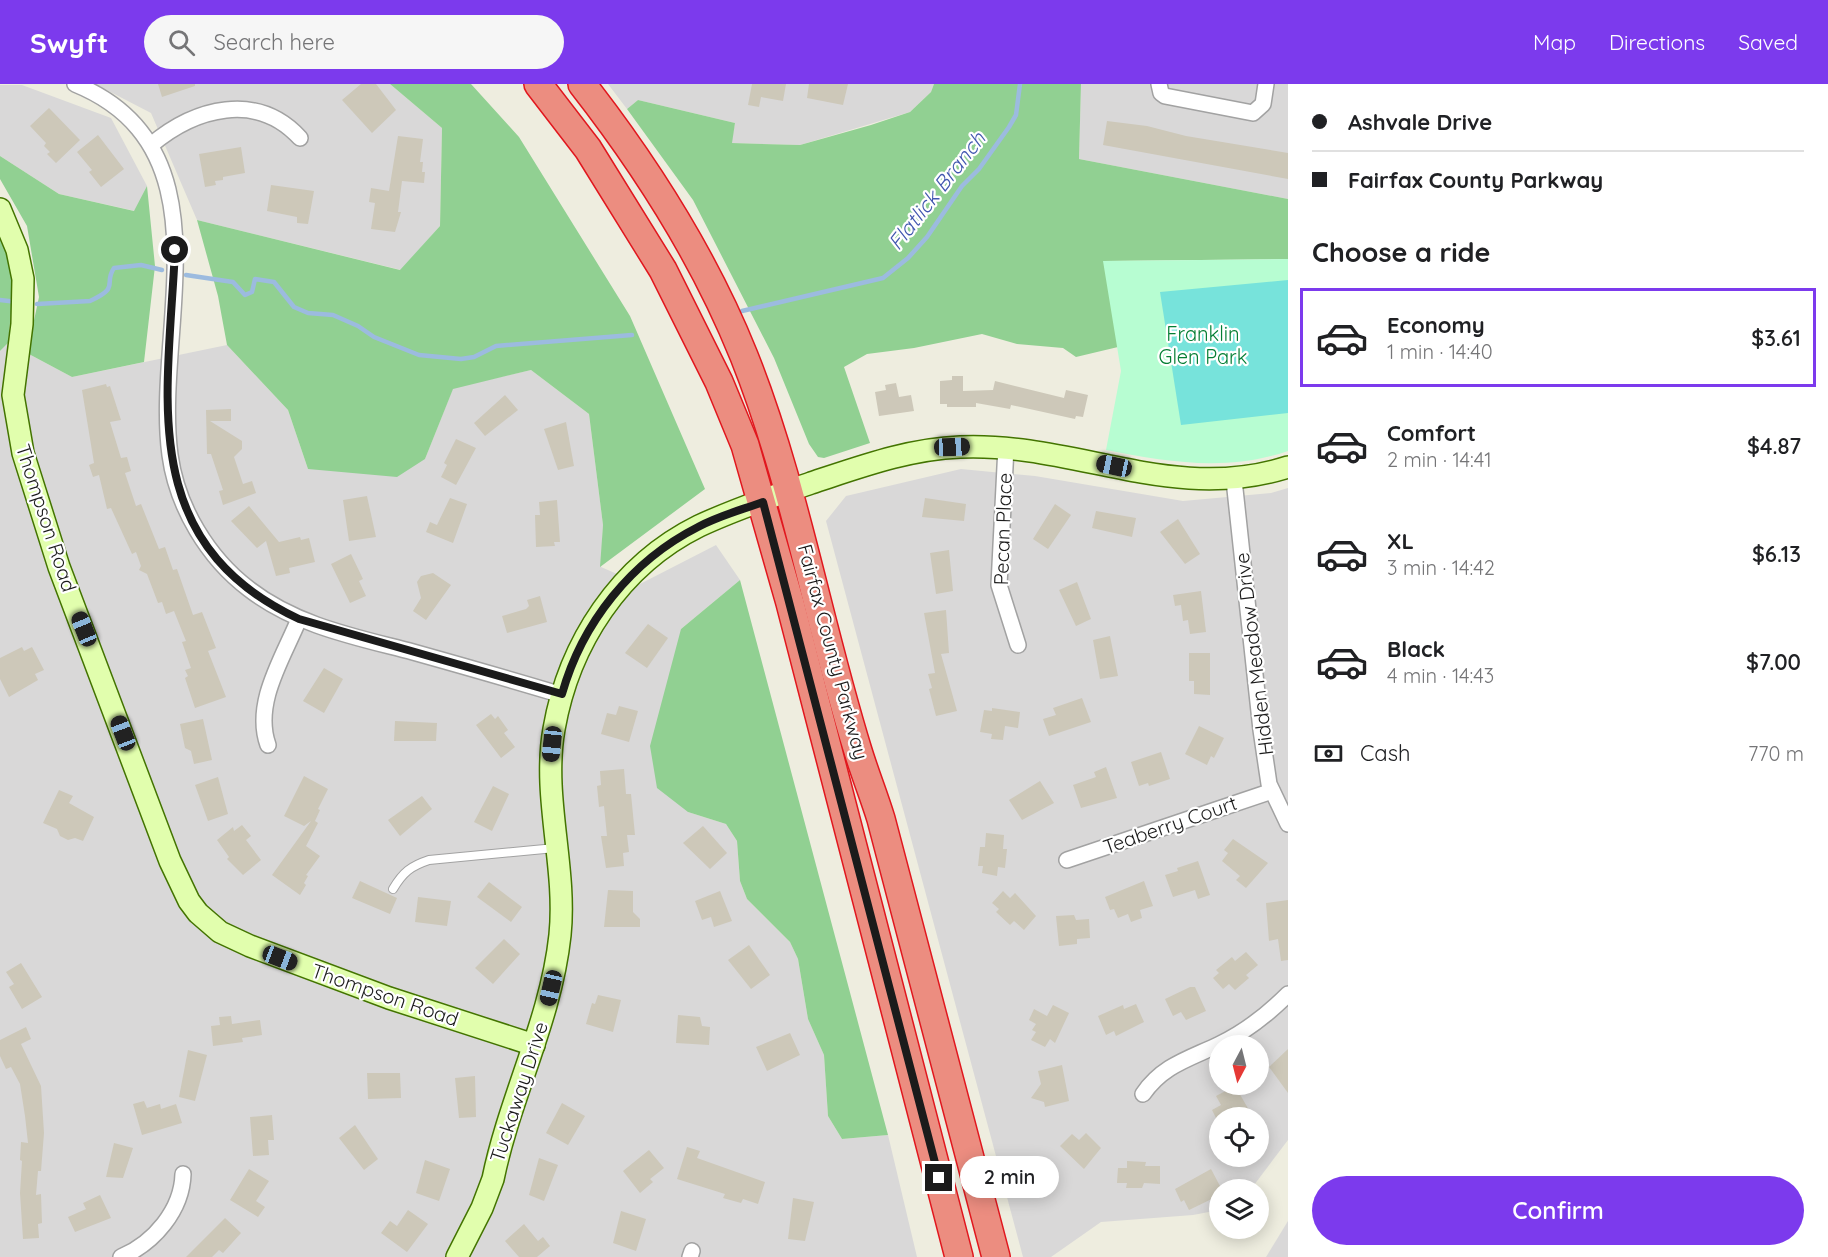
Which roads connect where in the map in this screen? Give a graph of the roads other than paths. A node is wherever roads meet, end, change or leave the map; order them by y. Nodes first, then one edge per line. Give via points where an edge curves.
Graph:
1 (75, 84) edge
2 (538, 84) edge
3 (582, 84) edge
4 (1159, 84) edge
5 (1266, 84) edge
6 (300, 138) dead end
7 (151, 146) junction
8 (0, 209) edge
9 (1006, 447) junction
10 (1288, 467) edge
11 (1234, 480) junction
12 (790, 490) junction
13 (763, 502) junction
14 (299, 619) junction
15 (1018, 645) dead end
16 (562, 694) junction
17 (268, 745) dead end
18 (1272, 790) junction
19 (1288, 824) edge
20 (557, 848) junction
21 (1067, 860) dead end
22 (393, 889) dead end
23 (1288, 994) edge
24 (534, 1045) junction
25 (1143, 1094) dead end
26 (183, 1174) dead end
27 (122, 1257) edge
28 (457, 1257) edge
29 (959, 1257) edge
30 (996, 1257) edge

1 - 7 street via 111,104
2 - 13 highway, Fairfax County Parkway via 600,168 663,270 719,382
3 - 12 highway, Fairfax County Parkway via 638,162 706,277 743,353
4 - 5 street via 1165,96 1253,113 1263,104
6 - 7 street via 290,126 263,112 226,110 188,121
7 - 14 street via 160,162 175,216 167,402 174,476 196,529 219,560 248,588
8 - 24 street, Thompson Road via 17,250 23,279 14,395 23,453 59,567 170,861 189,901 214,927 250,946 389,998
9 - 11 street, Tuckaway Drive via 1193,481
9 - 12 street, Tuckaway Drive via 921,451 860,466
9 - 15 street, Pecan Place via 998,568 1004,605
10 - 11 street, Tuckaway Drive
11 - 18 street, Hidden Meadow Drive via 1261,730
12 - 13 street, Tuckaway Drive
12 - 30 highway, Fairfax County Parkway
13 - 16 street, Tuckaway Drive via 697,527 630,577 592,625 575,654
13 - 29 highway, Fairfax County Parkway
14 - 16 street
14 - 17 street via 266,700 264,732
16 - 20 street, Tuckaway Drive via 551,757
18 - 19 street, Hidden Meadow Drive
18 - 21 street, Teaberry Court
20 - 22 lane via 429,860 402,873
20 - 24 street, Tuckaway Drive via 560,932 555,972
23 - 25 street via 1235,1036 1175,1062
24 - 28 street, Tuckaway Drive via 493,1179
26 - 27 street via 179,1196 163,1225 147,1242

